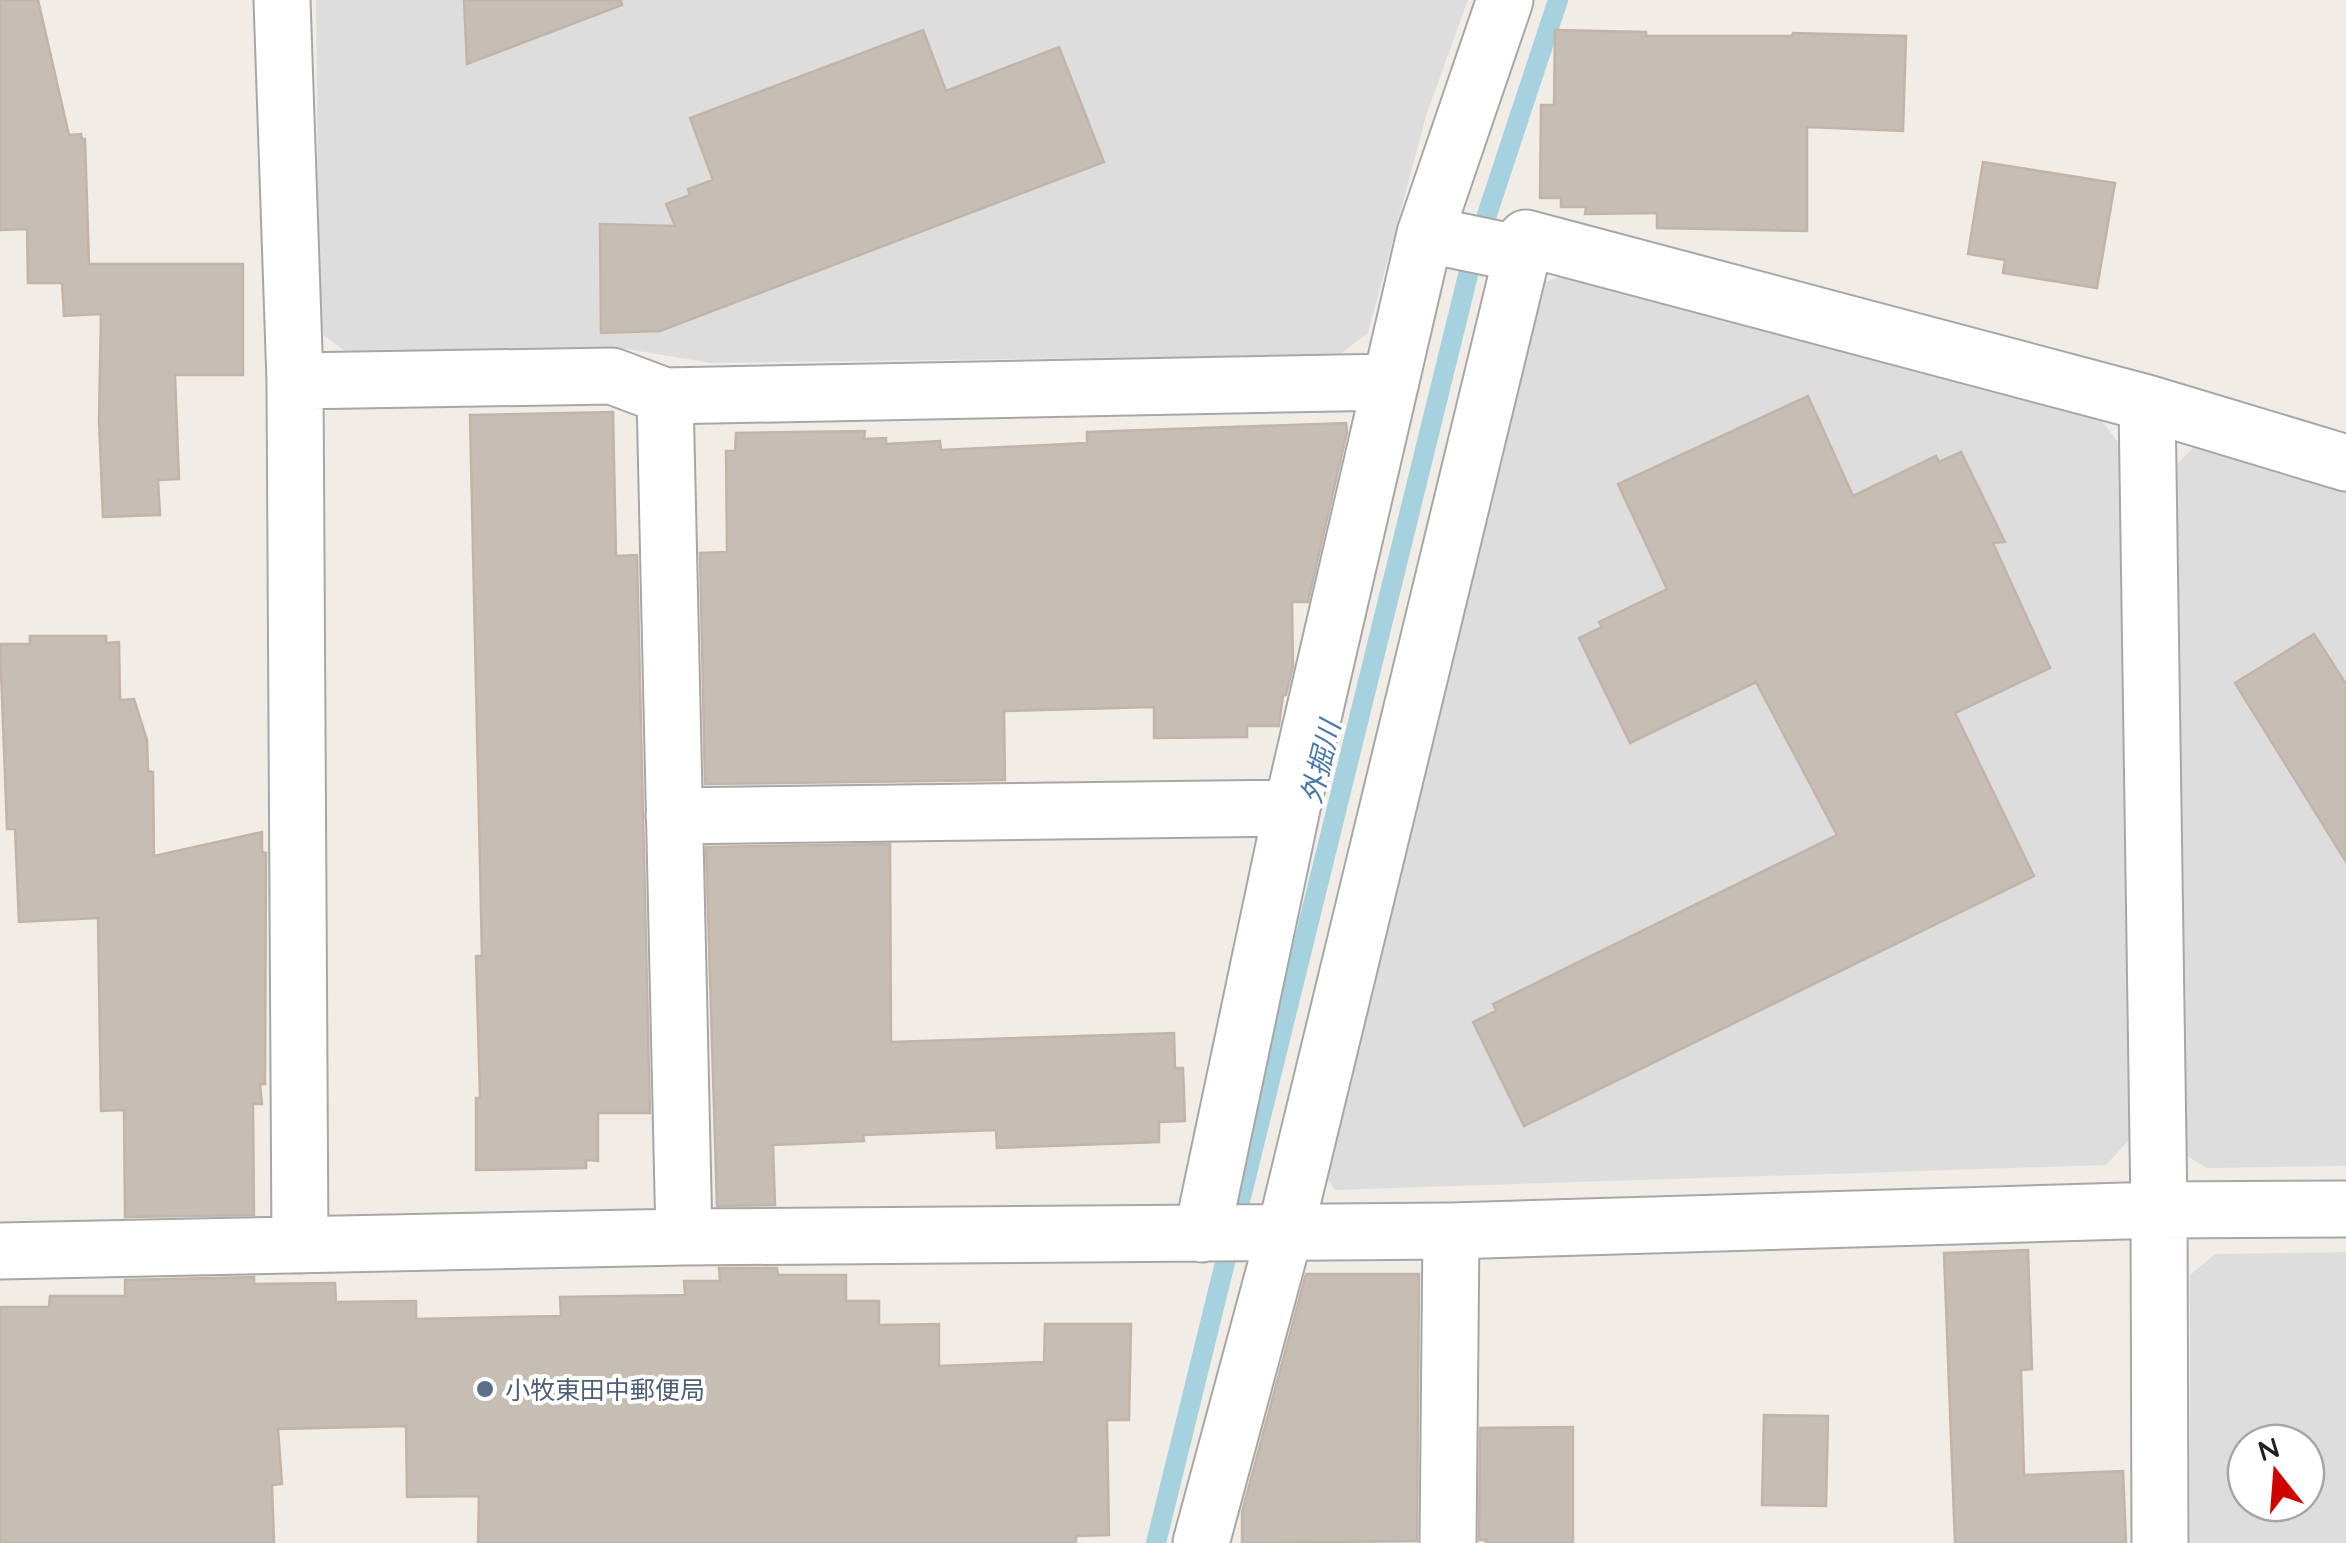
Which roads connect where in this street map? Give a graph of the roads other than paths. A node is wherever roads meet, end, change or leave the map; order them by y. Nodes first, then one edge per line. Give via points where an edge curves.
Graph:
1 (282, 0) edge
2 (1505, 0) edge
3 (1425, 234) junction
4 (1521, 254) junction
5 (295, 381) junction
6 (1391, 382) junction
7 (666, 396) junction
8 (2147, 403) junction
9 (2346, 462) edge
10 (1292, 808) junction
11 (674, 816) junction
12 (2346, 1209) edge
13 (2159, 1210) junction
14 (1450, 1231) junction
15 (1285, 1232) junction
16 (1202, 1234) junction
17 (684, 1238) junction
18 (300, 1245) junction
19 (0, 1252) edge
20 (1201, 1543) edge
21 (1448, 1543) edge
22 (2160, 1543) edge

1 - 5 street
2 - 3 street
3 - 4 street
3 - 6 street
4 - 8 street via 1526,238
4 - 15 street
5 - 7 street via 612,376
5 - 18 street
6 - 7 street
6 - 10 street
7 - 11 street
8 - 9 street
8 - 13 street
10 - 11 street
10 - 16 street
11 - 17 street
12 - 13 street
13 - 14 street
13 - 22 street
14 - 15 street
14 - 21 street
15 - 16 street
15 - 20 street
16 - 17 street
17 - 18 street
18 - 19 street

